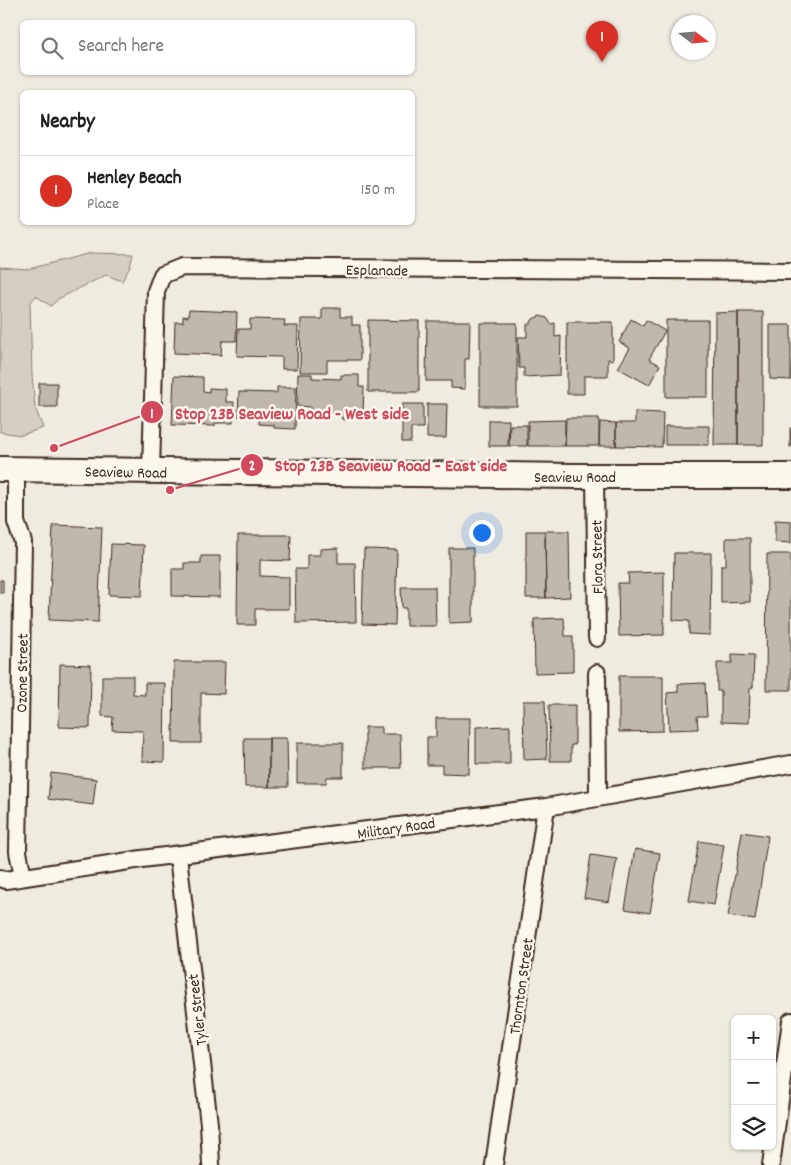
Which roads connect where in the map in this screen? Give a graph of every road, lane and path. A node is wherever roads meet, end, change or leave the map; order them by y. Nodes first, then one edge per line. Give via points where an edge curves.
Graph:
1 (791, 272) edge
2 (8, 469) edge
3 (150, 471) junction
4 (595, 476) junction
5 (791, 476) edge
6 (597, 638) dead end
7 (597, 673) dead end
8 (791, 764) edge
9 (602, 796) junction
10 (546, 807) junction
11 (178, 856) junction
12 (24, 877) junction
13 (0, 878) edge
14 (791, 1021) edge
15 (211, 1165) edge
16 (494, 1165) edge
17 (771, 1165) edge

1 - 3 street, Esplanade via 182,267 162,275 156,291
2 - 3 main road, Seaview Road
2 - 12 street, Ozone Street via 16,522 23,542 18,852
3 - 4 main road, Seaview Road
4 - 5 main road, Seaview Road
4 - 6 street, Flora Street
7 - 9 street via 598,795
8 - 9 street, Military Road
9 - 10 street, Military Road
10 - 11 street, Military Road
10 - 16 street, Thornton Street
11 - 12 street, Military Road
11 - 15 street, Tyler Street
12 - 13 street, Military Road
14 - 17 street

